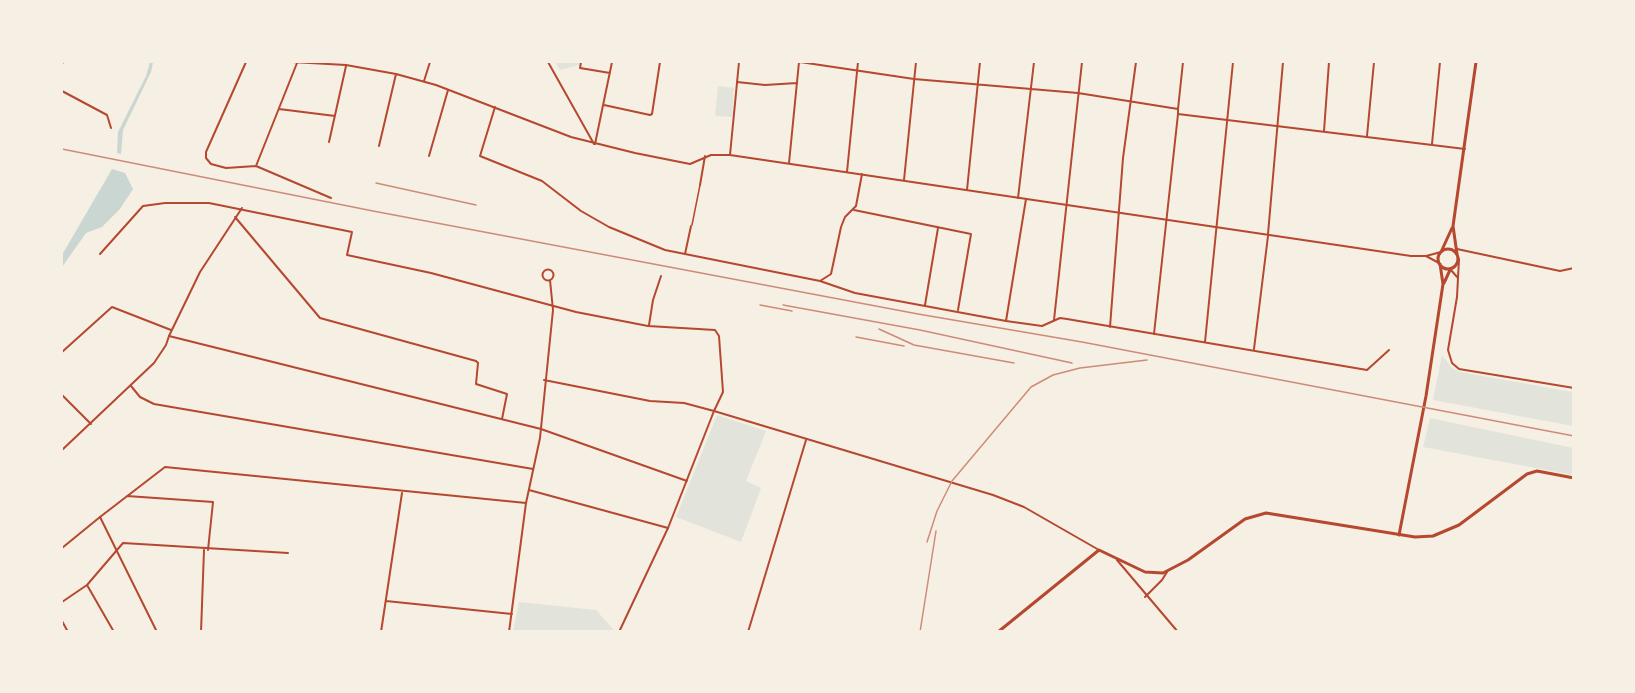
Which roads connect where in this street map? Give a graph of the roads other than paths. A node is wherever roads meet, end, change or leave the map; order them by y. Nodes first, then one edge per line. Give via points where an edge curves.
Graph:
1 (246, 62) edge
2 (292, 62) edge
3 (297, 62) edge
4 (430, 62) edge
5 (548, 62) edge
6 (581, 62) edge
7 (612, 62) edge
8 (660, 62) edge
9 (739, 62) edge
10 (800, 62) edge
11 (858, 62) edge
12 (916, 62) edge
13 (980, 62) edge
14 (1034, 62) edge
15 (1082, 62) edge
16 (1136, 62) edge
17 (1183, 62) edge
18 (1233, 62) edge
19 (1283, 62) edge
20 (1329, 62) edge
21 (1374, 62) edge
22 (1440, 62) edge
23 (1476, 62) edge
24 (340, 63) edge
25 (346, 65) junction
26 (857, 71) junction
27 (610, 73) junction
28 (396, 74) junction
29 (914, 79) junction
30 (424, 81) junction
31 (737, 82) junction
32 (796, 83) junction
33 (978, 84) junction
34 (1031, 87) junction
35 (448, 90) junction
36 (62, 91) edge
37 (1078, 93) junction
38 (1131, 102) junction
39 (604, 105) junction
40 (495, 107) junction
41 (279, 109) junction
42 (1179, 109) junction
43 (1178, 114) junction
44 (335, 116) junction
45 (1228, 122) junction
46 (1278, 127) junction
47 (111, 128) dead end
48 (1324, 131) junction
49 (1367, 136) junction
50 (329, 142) dead end
51 (594, 144) junction
52 (1432, 144) junction
53 (379, 146) dead end
54 (1465, 149) junction
55 (730, 155) junction
56 (429, 156) dead end
57 (705, 156) junction
58 (789, 163) junction
59 (256, 166) junction
60 (847, 172) junction
61 (862, 174) junction
62 (904, 180) junction
63 (700, 184) joint
64 (967, 190) junction
65 (331, 198) dead end
66 (1018, 198) junction
67 (1026, 199) junction
68 (1068, 204) junction
69 (242, 208) junction
70 (854, 210) junction
71 (1118, 213) junction
72 (235, 217) junction
73 (1167, 219) junction
74 (691, 226) joint
75 (1453, 226) junction
76 (938, 227) junction
77 (1217, 227) junction
78 (1268, 234) junction
79 (1456, 249) junction
80 (1441, 252) junction
81 (100, 254) dead end
82 (685, 254) junction
83 (1426, 256) junction
84 (1458, 256) junction
85 (1440, 264) junction
86 (1574, 268) edge
87 (1450, 269) junction
88 (661, 276) dead end
89 (1459, 279) junction
90 (550, 280) dead end
91 (820, 281) junction
92 (1443, 284) junction
93 (925, 305) junction
94 (552, 306) junction
95 (958, 312) junction
96 (1054, 320) junction
97 (1006, 321) junction
98 (648, 326) junction
99 (1110, 327) junction
100 (171, 330) junction
101 (1154, 334) junction
102 (169, 336) junction
103 (1205, 342) junction
104 (1254, 349) junction
105 (1389, 350) dead end
106 (62, 351) edge
107 (544, 380) junction
108 (131, 386) junction
109 (1574, 388) edge
110 (62, 395) edge
111 (714, 411) junction
112 (502, 420) junction
113 (91, 424) junction
114 (541, 429) junction
115 (806, 440) junction
116 (62, 450) edge
117 (533, 469) junction
118 (1574, 478) edge
119 (687, 481) junction
120 (529, 490) junction
121 (402, 493) junction
122 (127, 496) junction
123 (526, 503) junction
124 (100, 517) junction
125 (668, 528) junction
126 (1399, 535) junction
127 (62, 548) edge
128 (117, 548) junction
129 (204, 549) junction
130 (208, 550) junction
131 (1100, 550) junction
132 (288, 552) dead end
133 (1115, 558) junction
134 (1167, 572) junction
135 (87, 585) junction
136 (1145, 597) junction
137 (386, 601) junction
138 (62, 602) edge
139 (512, 614) junction
140 (62, 621) edge
141 (68, 632) edge
142 (114, 632) edge
143 (157, 632) edge
144 (201, 632) edge
145 (381, 632) edge
146 (509, 632) edge
147 (619, 632) edge
148 (702, 632) edge
149 (706, 632) edge
150 (748, 632) edge
151 (998, 632) edge
152 (1178, 632) edge

1 - 59 street via 206,159 226,168
2 - 3 street
3 - 24 street
3 - 41 street
4 - 30 street
5 - 51 street
6 - 27 street via 580,68
7 - 27 street
8 - 39 street via 650,116
9 - 31 street
10 - 26 street
10 - 32 street
11 - 26 street
12 - 29 street
13 - 33 street
14 - 34 street
15 - 37 street
16 - 38 street
17 - 42 street
18 - 45 street
19 - 46 street
20 - 48 street
21 - 49 street
22 - 52 street
23 - 54 main road
24 - 25 street
25 - 28 street
25 - 44 street
26 - 29 street
26 - 60 street
27 - 39 street
28 - 30 street
28 - 53 street
29 - 33 street
29 - 62 street
30 - 35 street
31 - 32 street
31 - 55 street
32 - 58 street
33 - 34 street
33 - 64 street
34 - 37 street
34 - 66 street
35 - 40 street
35 - 56 street
36 - 47 street via 106,115
37 - 38 street
37 - 68 street
38 - 42 street
38 - 71 street
39 - 51 street
40 - 51 street
40 - 82 street via 480,156 542,181 581,211 624,235
41 - 44 street
41 - 59 street
42 - 43 street
43 - 45 street
43 - 73 street
44 - 50 street
45 - 46 street
45 - 77 street
46 - 48 street
46 - 78 street
48 - 49 street
49 - 52 street
51 - 57 street via 690,164
52 - 54 street
54 - 75 main road
55 - 57 street
55 - 58 street
57 - 63 street
58 - 60 street
59 - 65 street
60 - 61 street
61 - 62 street
61 - 70 street
62 - 64 street
63 - 74 street
64 - 66 street
66 - 67 street
67 - 68 street
67 - 97 street
68 - 71 street
68 - 96 street
69 - 72 street
69 - 81 street via 209,203 149,203 134,213
69 - 94 street via 352,232 347,255
70 - 76 street
70 - 91 street via 840,227 834,262 826,279
71 - 73 street
71 - 99 street
72 - 100 street via 200,272
72 - 112 street via 320,318 476,360 476,384 507,394
73 - 77 street
73 - 101 street
74 - 82 street
75 - 79 main road
75 - 80 main road
76 - 93 street
76 - 95 street via 971,234
77 - 78 street
77 - 103 street
78 - 83 street
78 - 104 street
79 - 84 main road
79 - 86 street via 1560,272
80 - 83 street
80 - 84 main road via 1447,249
80 - 85 main road
82 - 91 street
83 - 85 street
84 - 87 main road
84 - 89 street
85 - 87 main road
85 - 92 main road
87 - 89 street
87 - 92 main road
88 - 98 street
89 - 109 street via 1448,350 1452,363 1460,369
90 - 94 street
91 - 93 street via 855,293
92 - 126 main road
93 - 95 street
94 - 98 street
94 - 107 street
95 - 97 street
96 - 97 street via 1042,326
96 - 99 street
98 - 111 street via 717,331 723,392
99 - 101 street
100 - 102 street
100 - 106 street via 112,307
101 - 103 street
102 - 108 street via 154,363
102 - 112 street
103 - 104 street
104 - 105 street via 1367,370
107 - 111 street
107 - 114 street
108 - 113 street
108 - 117 street via 153,404
110 - 113 street
111 - 115 street
111 - 119 street
112 - 114 street
113 - 116 street
114 - 117 street
114 - 119 street
115 - 131 street via 993,495 1024,507
115 - 150 street
117 - 120 street
118 - 126 main road via 1536,471 1445,532 1423,538
119 - 125 street
120 - 123 street
120 - 125 street
121 - 122 street via 165,467
121 - 123 street
121 - 137 street
122 - 124 street
122 - 130 street via 213,502
123 - 139 street
124 - 127 street
124 - 128 street
125 - 147 street
126 - 134 main road via 1257,514
128 - 129 street via 123,543
128 - 135 street
128 - 143 street
129 - 130 street
129 - 144 street
130 - 132 street
131 - 133 main road
131 - 151 main road
133 - 134 main road via 1145,572
133 - 136 street
134 - 136 street
135 - 138 street
135 - 142 street
136 - 152 street
137 - 139 street
137 - 145 street
139 - 146 street
140 - 141 street
148 - 149 street

